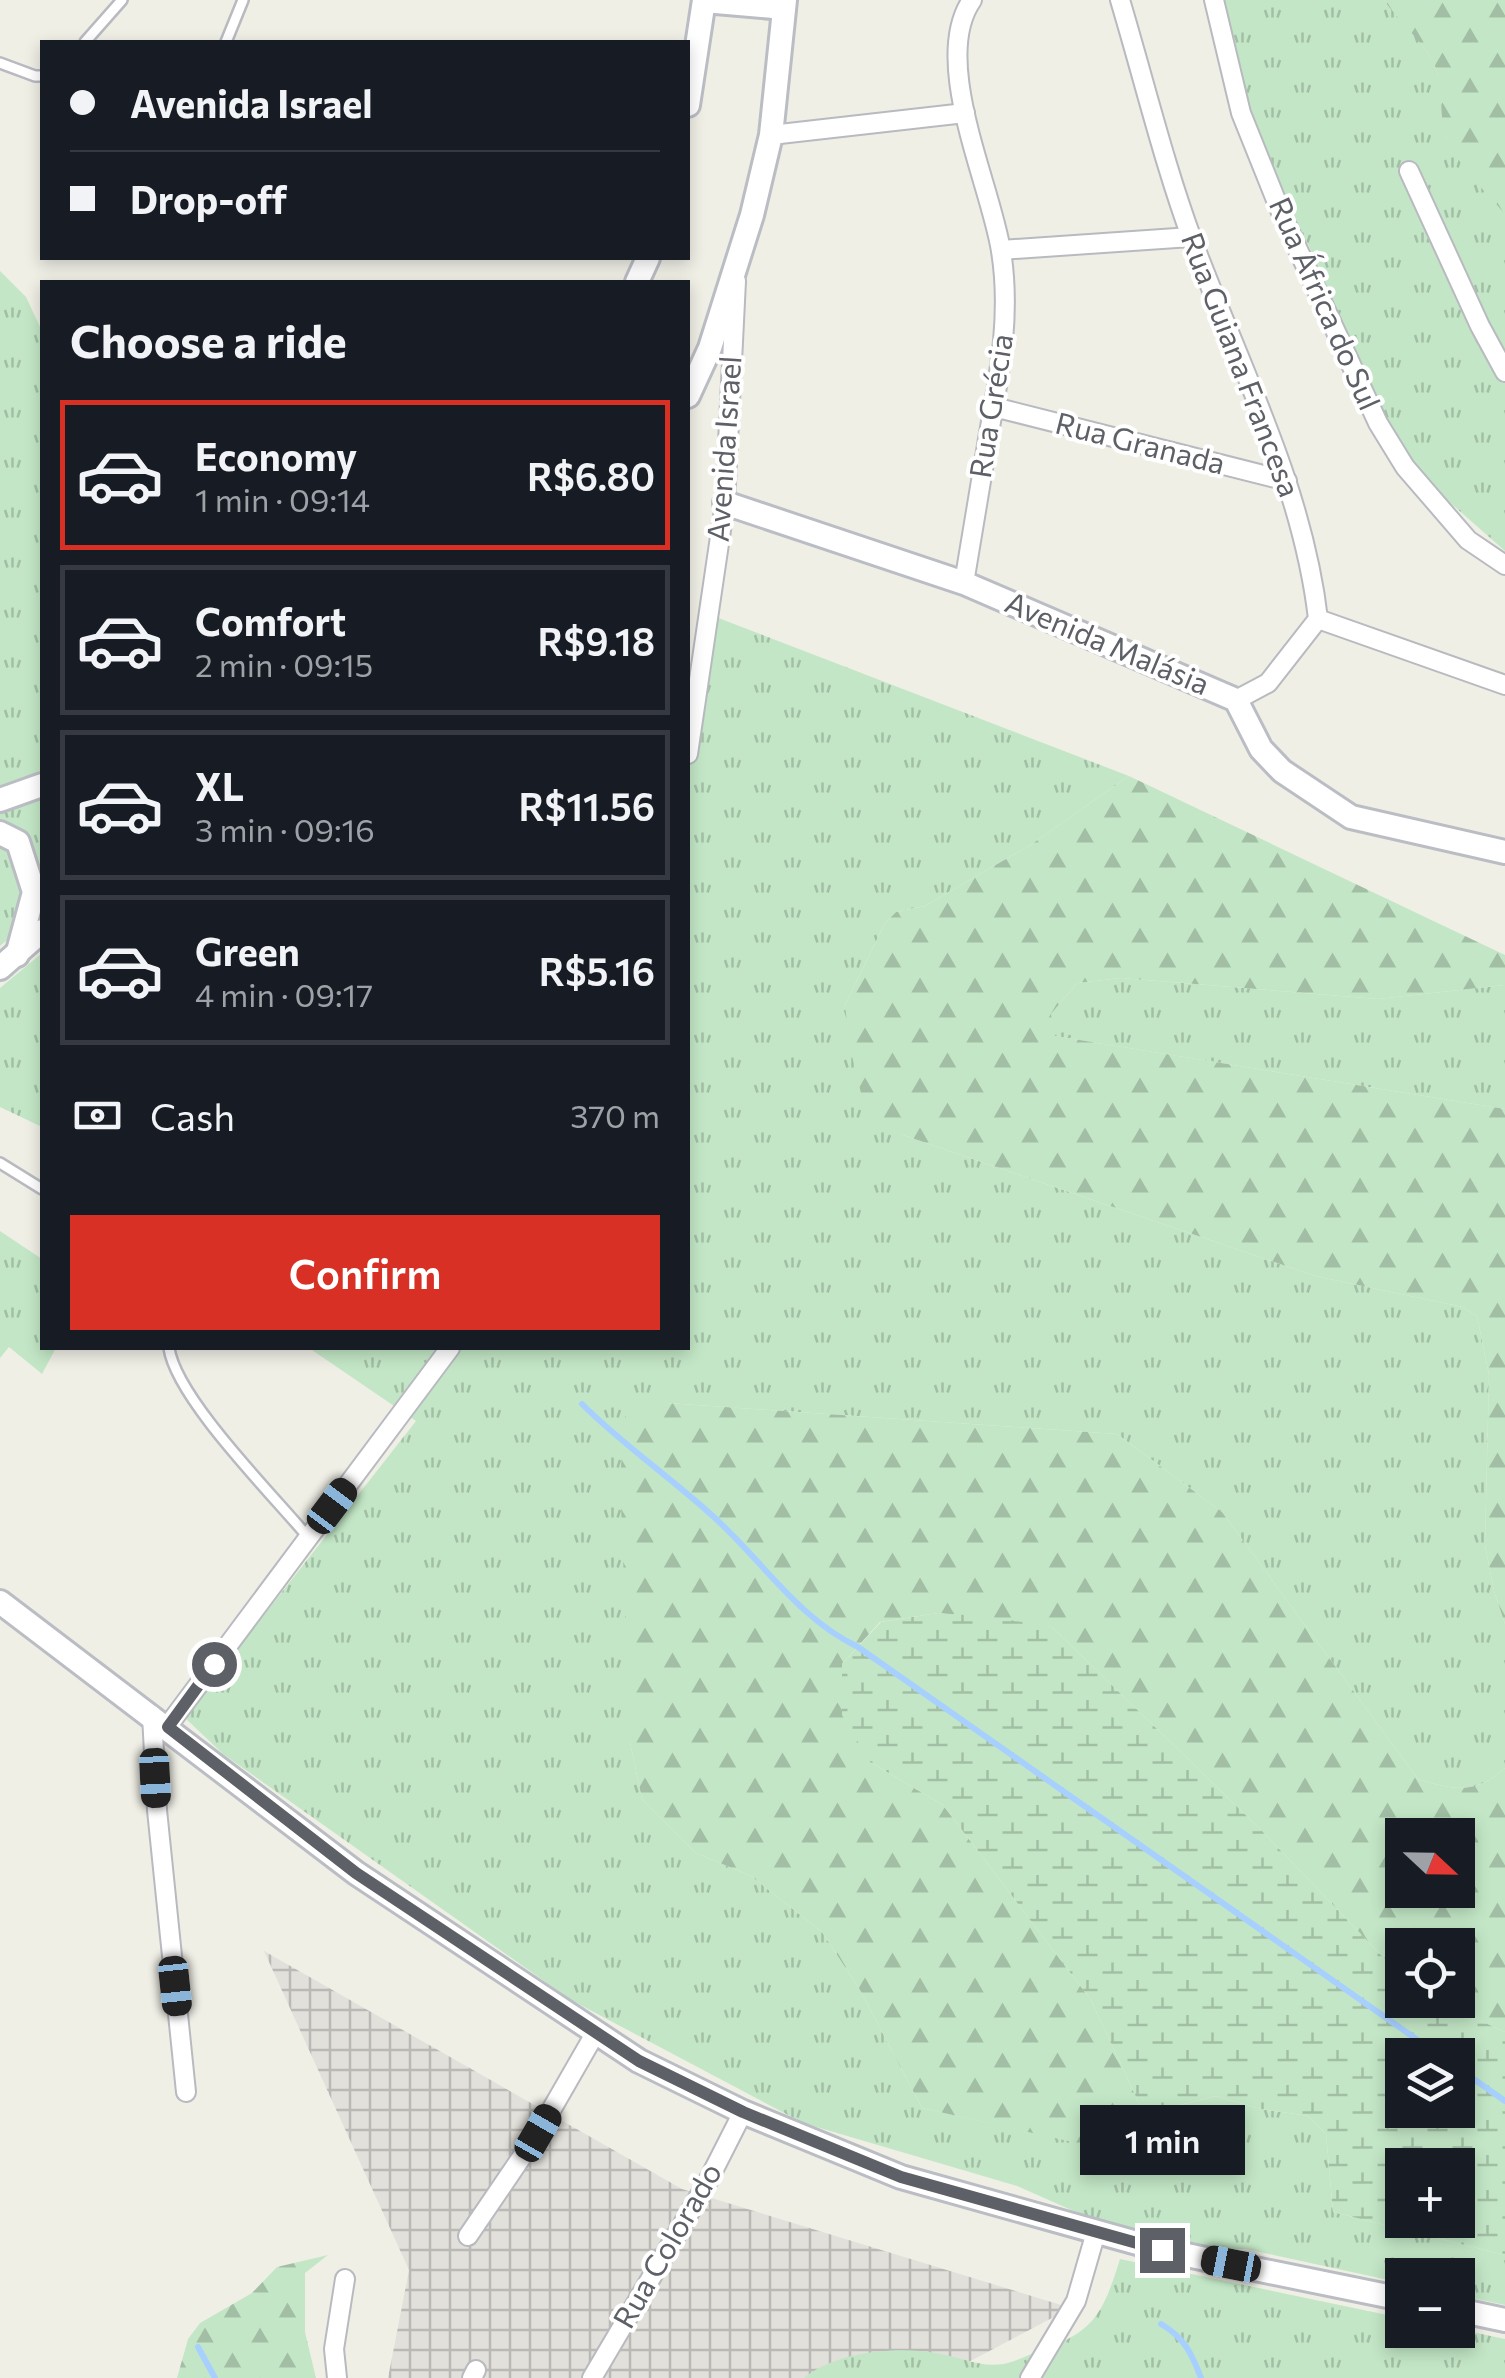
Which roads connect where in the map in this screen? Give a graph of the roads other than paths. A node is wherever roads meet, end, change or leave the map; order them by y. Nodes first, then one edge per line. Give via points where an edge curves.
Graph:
1 (122, 0) edge
2 (243, 0) edge
3 (704, 0) edge
4 (972, 0) edge
5 (1120, 0) edge
6 (1214, 0) edge
7 (784, 4) edge
8 (87, 40) edge
9 (227, 40) edge
10 (0, 63) edge
11 (691, 64) edge
12 (40, 76) edge
13 (965, 114) junction
14 (770, 135) junction
15 (1410, 171) dead end
16 (1192, 238) junction
17 (1001, 250) junction
18 (737, 261) junction
19 (1505, 372) edge
20 (690, 392) edge
21 (994, 407) junction
22 (1287, 481) junction
23 (725, 502) junction
24 (1505, 566) edge
25 (964, 583) junction
26 (1318, 619) junction
27 (1505, 684) edge
28 (1236, 700) junction
29 (690, 740) edge
30 (40, 786) edge
31 (0, 800) edge
32 (0, 833) edge
33 (1505, 852) edge
34 (40, 934) edge
35 (8, 961) edge
36 (0, 1163) edge
37 (40, 1188) edge
38 (168, 1350) edge
39 (449, 1350) edge
40 (308, 1538) junction
41 (0, 1602) edge
42 (160, 1721) junction
43 (596, 2032) junction
44 (186, 2092) dead end
45 (743, 2112) junction
46 (1096, 2232) junction
47 (468, 2236) dead end
48 (345, 2279) dead end
49 (1385, 2296) edge
50 (1475, 2314) edge
51 (1505, 2320) edge
52 (337, 2378) edge
53 (592, 2378) edge
54 (1030, 2378) edge

1 - 8 lane
2 - 9 lane
3 - 7 main road
3 - 11 main road
4 - 13 street, Rua Grécia via 957,49
5 - 16 street, Rua Guiana Francesa
6 - 24 street, Rua África do Sul via 1242,112 1378,423 1405,467 1468,540
7 - 14 main road
10 - 12 lane
13 - 14 street
13 - 17 street, Rua Grécia
14 - 18 main road
15 - 19 street
16 - 17 street
16 - 22 street, Rua Guiana Francesa
17 - 21 street, Rua Grécia via 1006,330
18 - 20 main road
18 - 23 street, Avenida Israel
21 - 22 street, Rua Granada
21 - 25 street, Rua Grécia
22 - 26 street, Rua Guiana Francesa
23 - 25 main road, Avenida Malásia
23 - 29 street, Avenida Israel
25 - 28 main road, Avenida Malásia
26 - 27 street
26 - 28 street via 1268,683
28 - 33 main road, Avenida Malásia via 1261,749 1282,771 1351,818
30 - 31 main road
32 - 35 main road via 18,842 34,892
34 - 35 main road
36 - 37 lane
38 - 40 lane via 186,1393
39 - 40 street
40 - 42 street
41 - 42 main road
42 - 43 main road via 356,1873
42 - 44 street via 157,1810
43 - 45 main road
43 - 47 street
45 - 46 main road via 901,2177
45 - 53 street, Rua Colorado
46 - 49 main road
46 - 54 street via 1076,2301
48 - 52 street via 334,2349
50 - 51 main road

